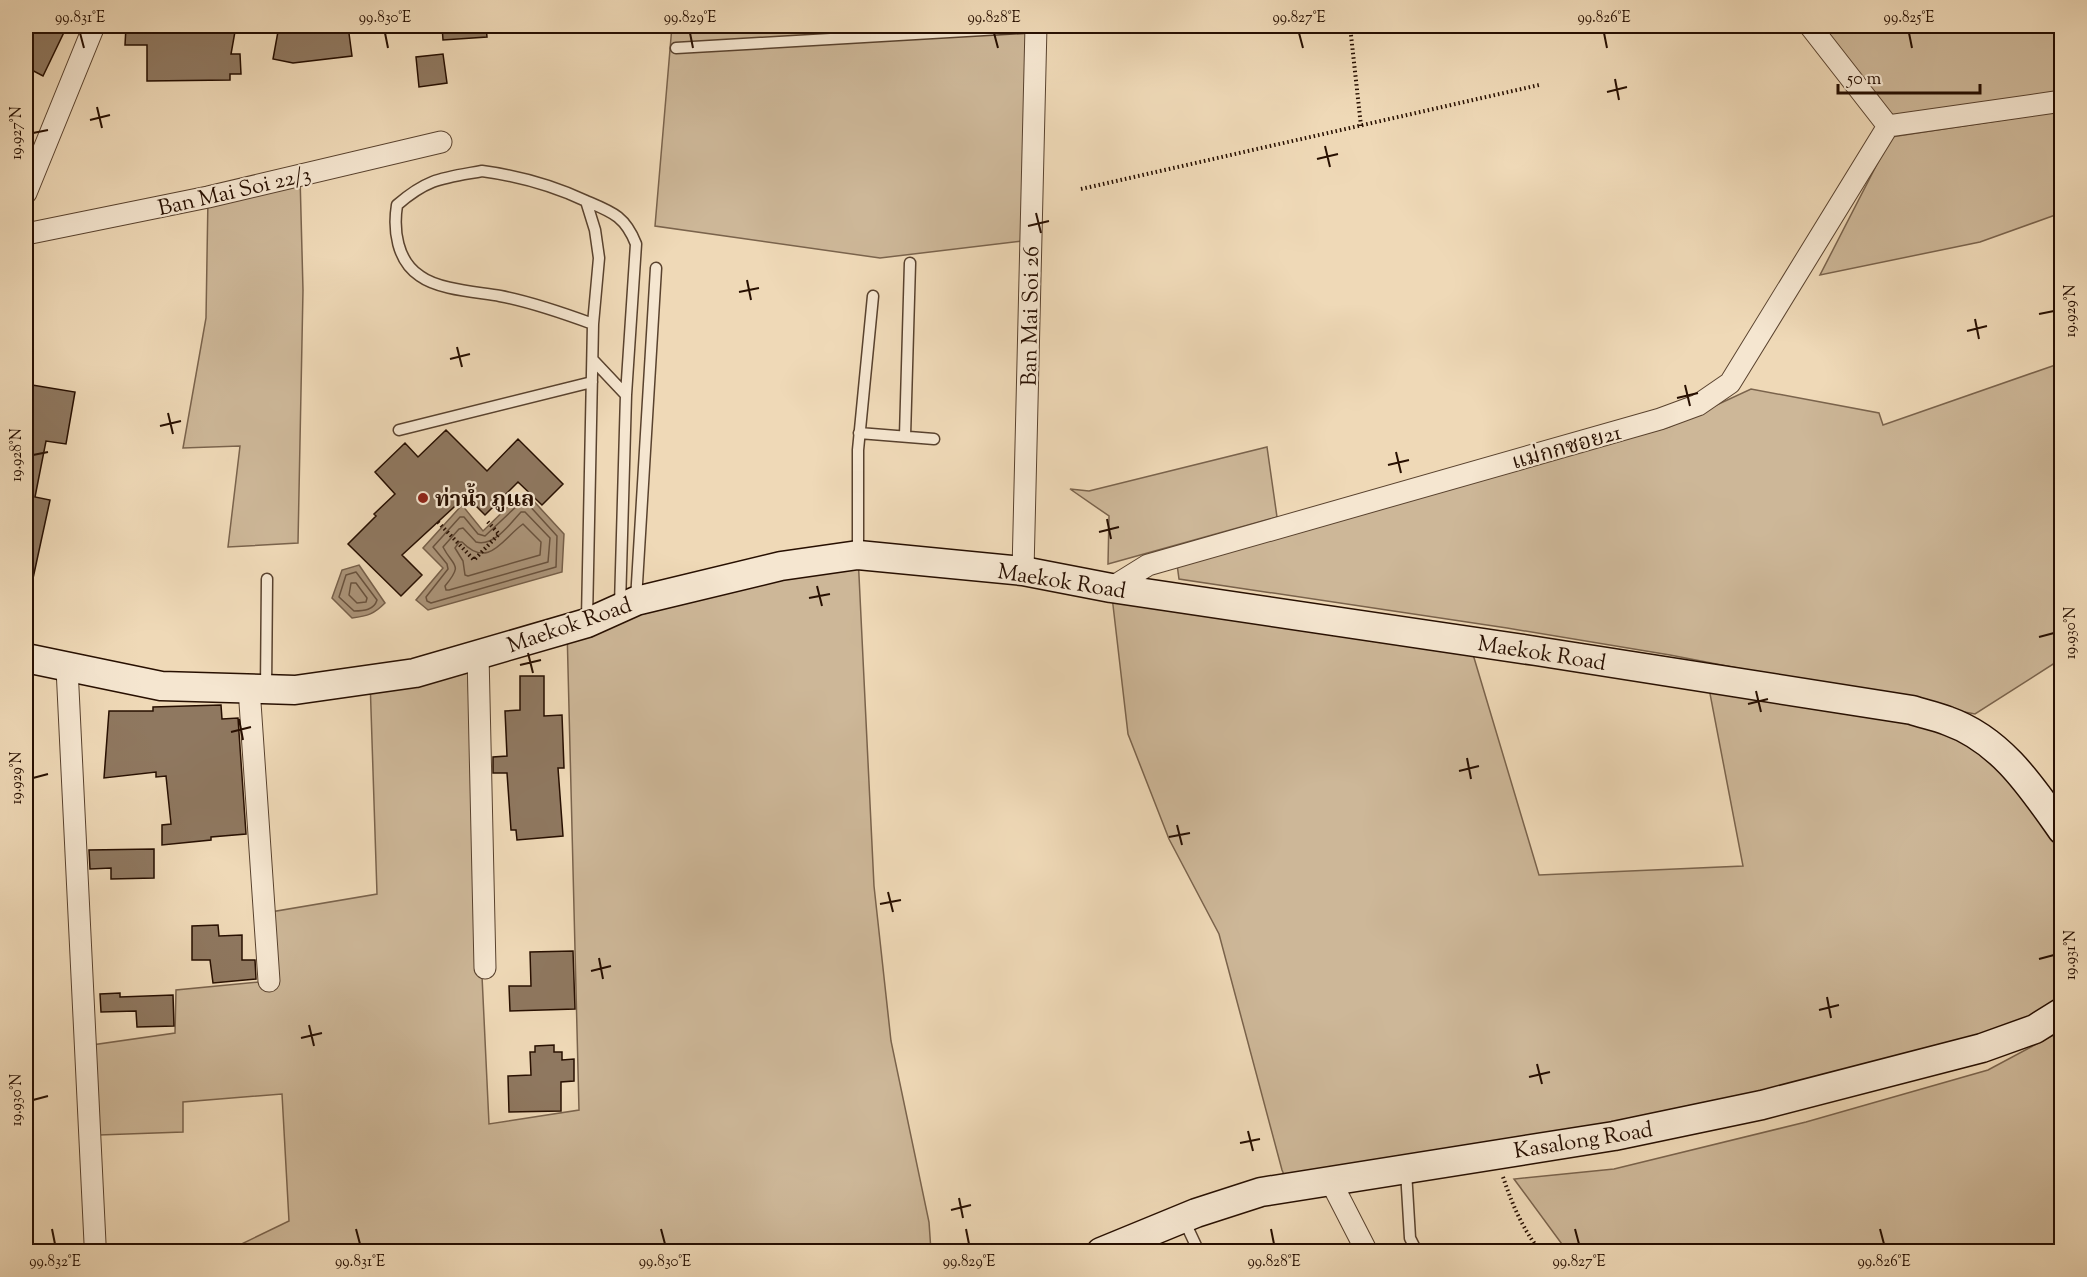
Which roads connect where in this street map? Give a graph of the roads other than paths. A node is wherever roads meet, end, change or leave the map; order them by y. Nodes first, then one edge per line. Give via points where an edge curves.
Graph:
1 (94, 26) edge
2 (1036, 26) edge
3 (1810, 26) edge
4 (676, 48) dead end
5 (2061, 101) edge
6 (1888, 126) junction
7 (441, 142) dead end
8 (26, 193) edge
9 (586, 201) junction
10 (26, 234) edge
11 (910, 263) dead end
12 (656, 268) dead end
13 (873, 296) dead end
14 (594, 324) junction
15 (593, 360) junction
16 (592, 382) junction
17 (626, 395) junction
18 (399, 430) dead end
19 (860, 433) junction
20 (905, 436) junction
21 (934, 439) dead end
22 (858, 555) junction
23 (1023, 571) junction
24 (267, 579) dead end
25 (1111, 588) junction
26 (628, 604) junction
27 (587, 623) junction
28 (478, 654) junction
29 (26, 658) edge
30 (67, 668) junction
31 (258, 689) junction
32 (2061, 831) edge
33 (485, 968) dead end
34 (269, 981) dead end
35 (2061, 1012) edge
36 (1406, 1168) junction
37 (1330, 1180) junction
38 (1183, 1218) junction
39 (95, 1243) dead end
40 (1101, 1251) edge
41 (1199, 1251) edge
42 (1367, 1251) edge
43 (1417, 1251) edge

1 - 8 street
2 - 4 lane
2 - 23 street, Ban Mai Soi 26
3 - 6 street
5 - 6 street
6 - 25 street, แม่กกซอย21 via 1730,383 1698,405 1148,565
7 - 10 street, Ban Mai Soi 22/3 via 208,197
9 - 14 lane via 599,258
9 - 14 lane via 518,176 482,171 422,185 397,205 395,218 397,240 406,261 420,276 451,288 501,296
9 - 17 lane via 625,221 636,244
11 - 20 lane
12 - 26 lane
13 - 19 lane
14 - 15 lane
15 - 16 lane
15 - 17 lane
16 - 18 lane
16 - 27 lane
17 - 26 lane
19 - 20 lane
19 - 22 lane
20 - 21 lane
22 - 23 street, Maekok Road
22 - 26 street, Maekok Road via 781,566
23 - 25 street, Maekok Road
24 - 31 lane
25 - 32 street, Maekok Road via 1912,710 1949,721 1983,738 2011,761
26 - 27 street, Maekok Road
27 - 28 street, Maekok Road
28 - 31 street, Maekok Road via 415,673 296,690
28 - 33 street
29 - 30 street, Maekok Road
30 - 31 street, Maekok Road via 161,686
30 - 39 street
31 - 34 street
35 - 36 street, Kasalong Road via 2035,1029 1982,1048 1762,1105 1614,1136
36 - 37 street, Kasalong Road
36 - 43 lane via 1409,1232
37 - 38 street, Kasalong Road via 1261,1192
37 - 42 street
38 - 40 street, Kasalong Road
38 - 41 lane

